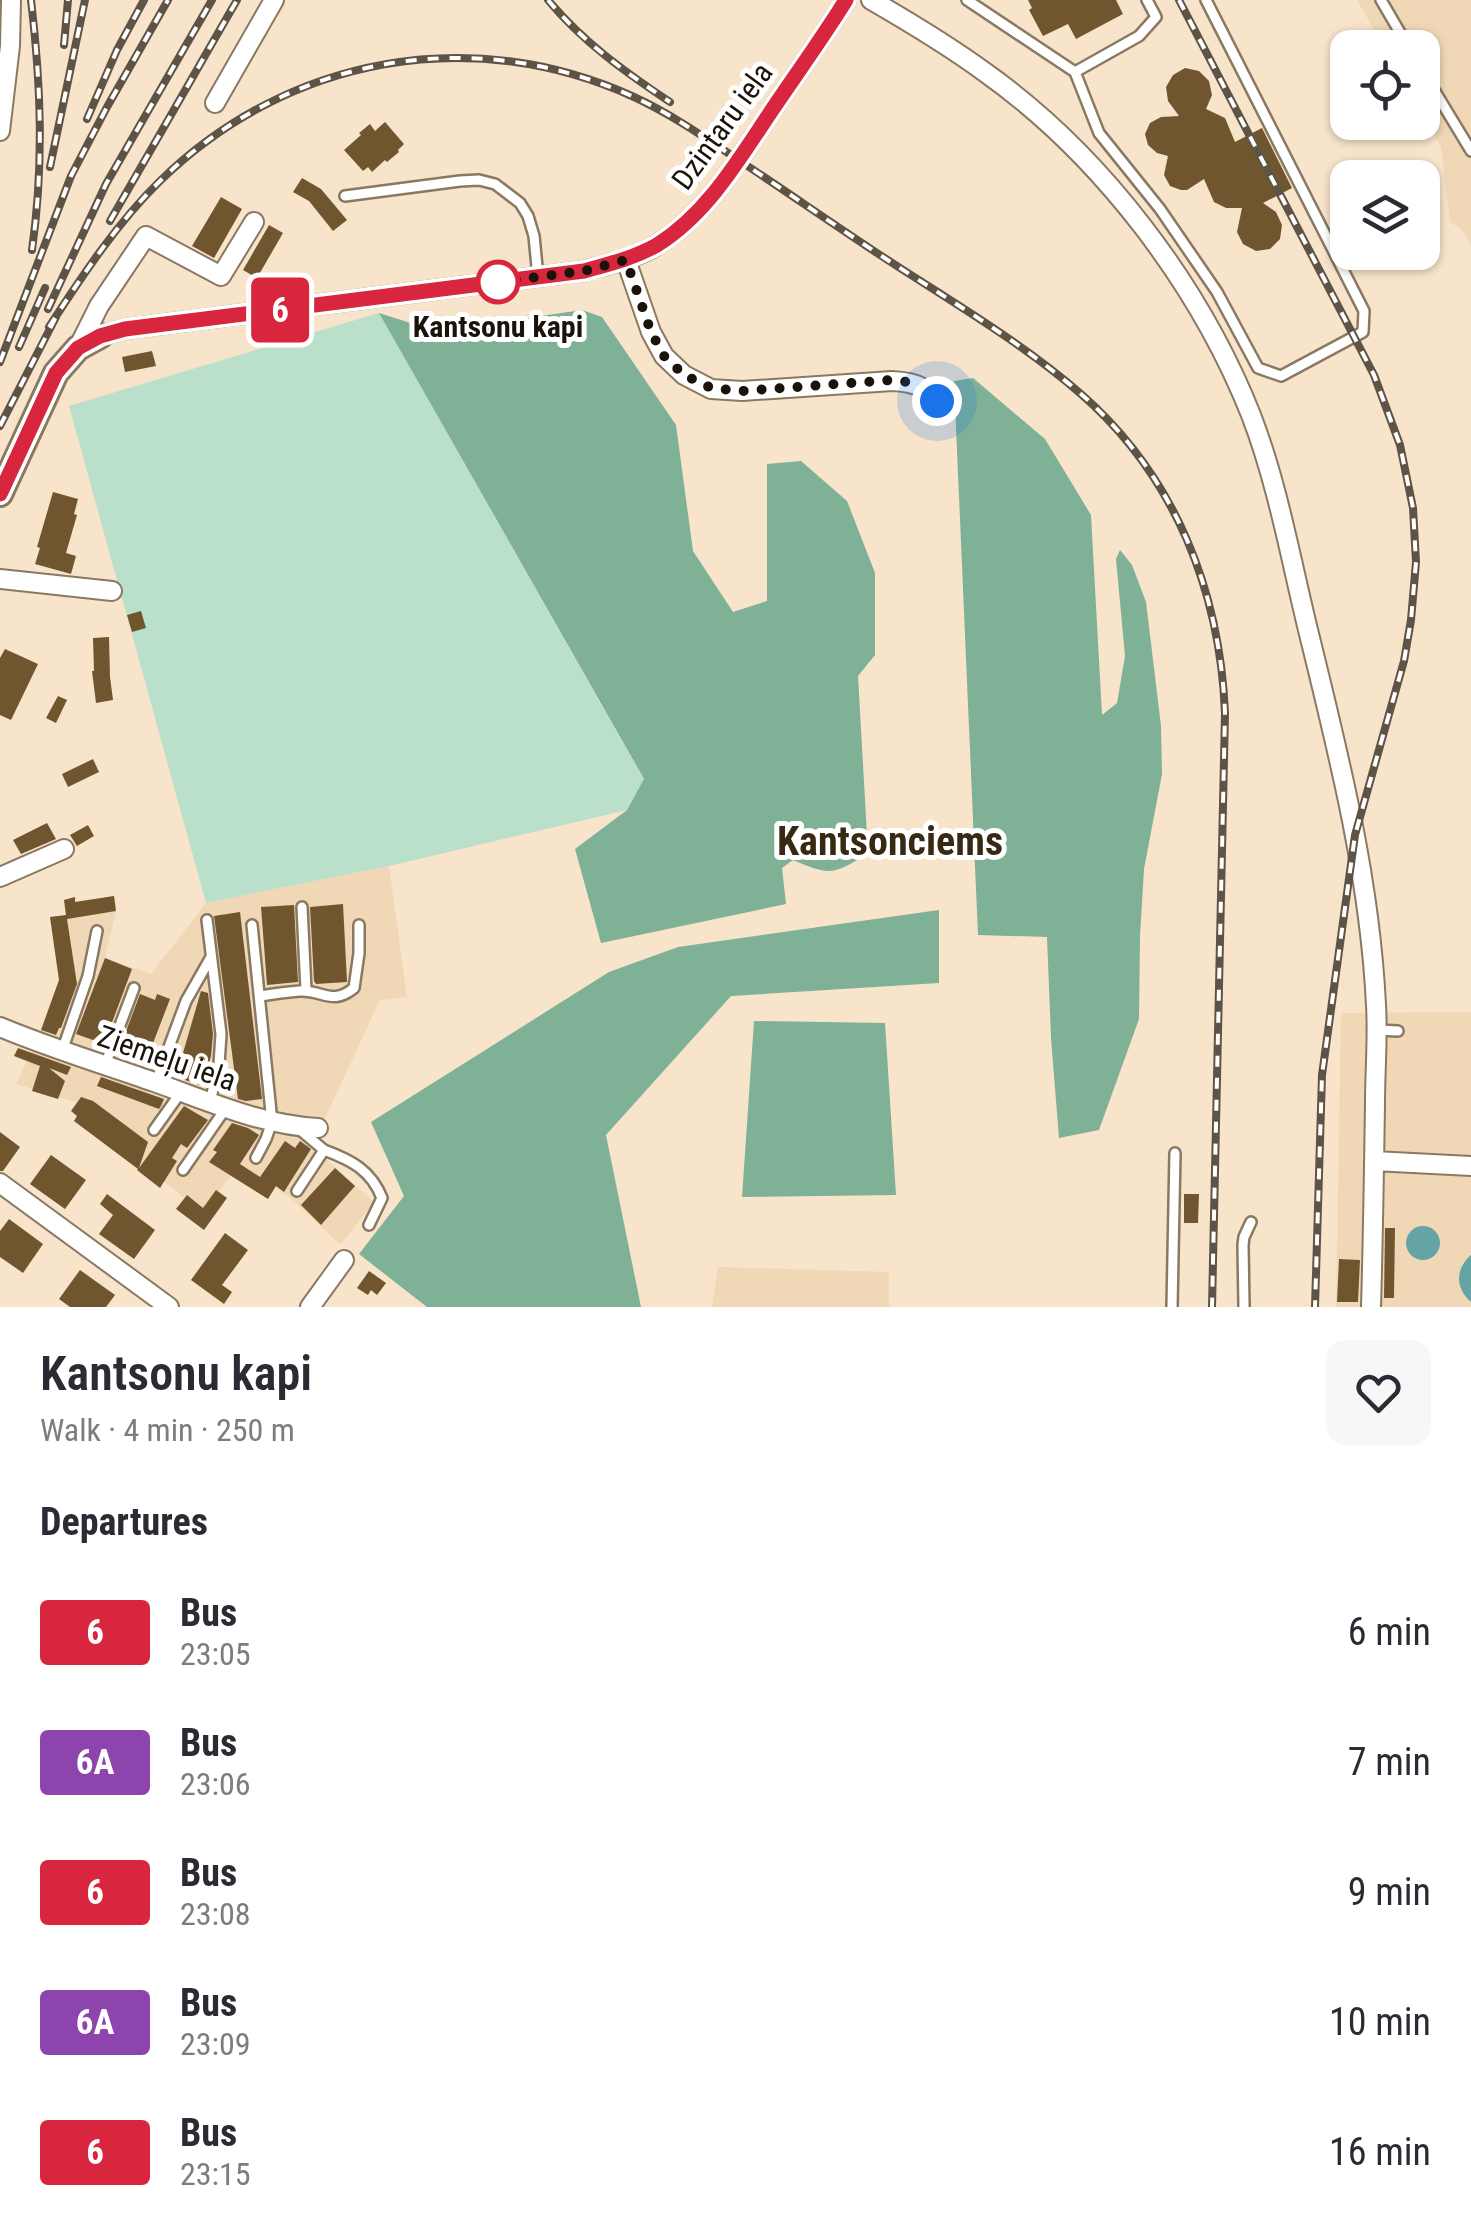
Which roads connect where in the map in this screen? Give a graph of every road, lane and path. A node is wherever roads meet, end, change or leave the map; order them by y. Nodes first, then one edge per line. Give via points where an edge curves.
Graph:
1 (11, 0) edge
2 (274, 0) edge
3 (846, 0) edge
4 (872, 0) edge
5 (1147, 0) edge
6 (1206, 0) edge
7 (1381, 0) edge
8 (970, 1) edge
9 (1398, 30) edge
10 (1076, 72) junction
11 (1440, 100) edge
12 (215, 103) dead end
13 (0, 131) edge
14 (1471, 151) edge
15 (345, 196) dead end
16 (254, 222) dead end
17 (626, 260) junction
18 (538, 277) junction
19 (100, 336) joint
20 (78, 348) junction
21 (940, 413) dead end
22 (0, 494) edge
23 (0, 579) edge
24 (112, 591) dead end
25 (64, 849) dead end
26 (0, 877) edge
27 (302, 907) dead end
28 (207, 920) dead end
29 (252, 925) dead end
30 (359, 925) dead end
31 (97, 930) dead end
32 (211, 957) junction
33 (134, 988) dead end
34 (306, 990) junction
35 (260, 996) junction
36 (0, 1028) edge
37 (1376, 1030) junction
38 (1398, 1031) dead end
39 (62, 1051) junction
40 (105, 1065) junction
41 (156, 1082) junction
42 (181, 1092) junction
43 (218, 1105) junction
44 (272, 1122) junction
45 (296, 1127) junction
46 (318, 1128) dead end
47 (154, 1130) dead end
48 (324, 1150) junction
49 (1176, 1153) dead end
50 (256, 1158) dead end
51 (1374, 1162) junction
52 (1471, 1166) edge
53 (183, 1170) dead end
54 (0, 1184) edge
55 (297, 1191) dead end
56 (1252, 1222) dead end
57 (369, 1224) dead end
58 (344, 1260) dead end
59 (169, 1307) edge
60 (310, 1307) edge
61 (1172, 1307) edge
62 (1244, 1307) edge
63 (1371, 1307) edge

1 - 13 street
2 - 12 street
3 - 17 street, Dzintaru iela via 700,210
4 - 37 street via 988,74 1069,142 1158,247 1228,362 1272,485 1342,771 1364,889
5 - 10 lane via 1156,17 1139,36
6 - 10 lane via 1364,311 1363,332 1281,376 1258,368 1217,292 1099,133
7 - 9 lane
8 - 10 lane
11 - 14 lane
15 - 18 lane via 460,181 495,184 528,216
16 - 20 street via 221,276 146,236
17 - 18 street, Dzintaru iela
17 - 21 street via 651,332 684,375 711,388 742,391 914,382 930,392
18 - 19 street, Dzintaru iela
19 - 20 street, Dzintaru iela
20 - 22 street, Dzintaru iela via 56,373
23 - 24 street
25 - 26 street
27 - 34 lane
28 - 32 lane
29 - 35 lane
30 - 34 lane via 354,988 326,997
31 - 39 lane
32 - 41 lane via 186,1001
32 - 43 lane via 221,1034
33 - 40 lane
34 - 35 lane
35 - 44 lane
36 - 39 street, Ziemeļu iela
37 - 38 lane
37 - 51 street
39 - 40 street, Ziemeļu iela
40 - 41 street, Ziemeļu iela
41 - 42 street, Ziemeļu iela
42 - 43 street, Ziemeļu iela
42 - 47 lane
43 - 44 street, Ziemeļu iela
43 - 53 lane
44 - 45 street, Ziemeļu iela
44 - 50 lane
45 - 46 street, Ziemeļu iela
45 - 48 lane
48 - 55 lane
48 - 57 lane via 368,1172 378,1186 382,1198
49 - 61 lane
51 - 52 street
51 - 63 street
54 - 59 street
56 - 62 lane via 1244,1236
58 - 60 street

